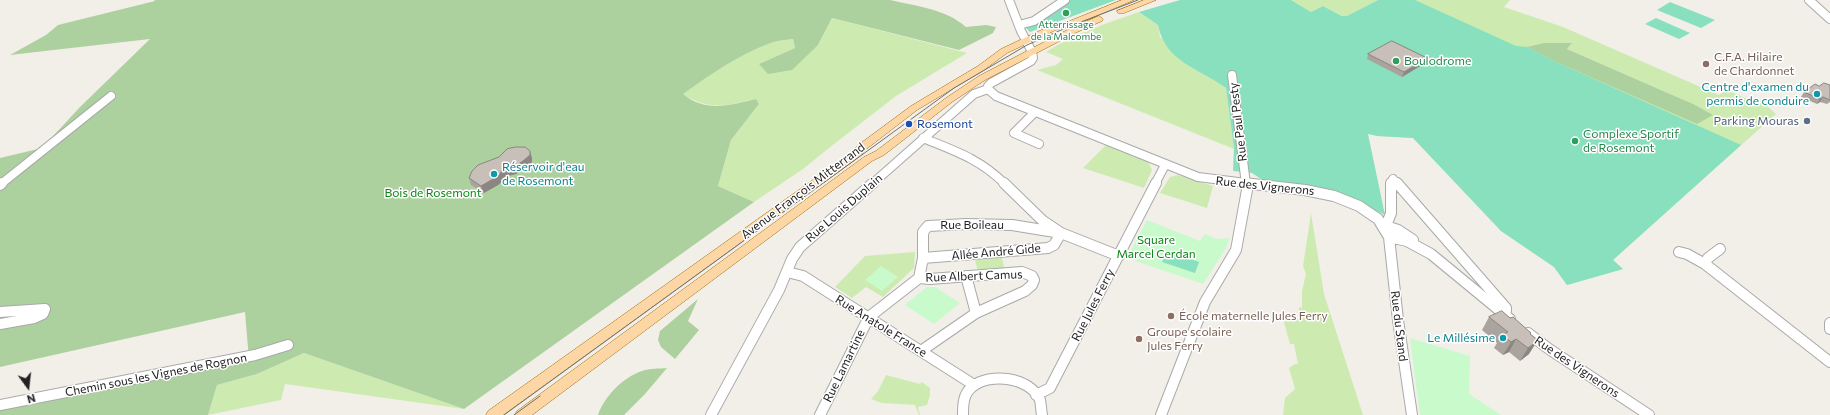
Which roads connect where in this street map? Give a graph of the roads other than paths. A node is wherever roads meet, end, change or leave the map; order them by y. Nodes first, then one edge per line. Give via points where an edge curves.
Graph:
1 (1009, 0) edge
2 (1065, 0) edge
3 (1130, 0) edge
4 (1152, 0) edge
5 (1809, 0) edge
6 (1830, 19) edge
7 (1019, 25) junction
8 (1027, 40) junction
9 (1032, 52) junction
10 (1232, 75) dead end
11 (988, 89) junction
12 (111, 96) dead end
13 (1035, 112) junction
14 (923, 138) junction
15 (1039, 144) dead end
16 (1165, 165) junction
17 (1247, 184) junction
18 (0, 185) edge
19 (1386, 226) junction
20 (1060, 233) junction
21 (1389, 237) junction
22 (1720, 250) dead end
23 (1678, 252) dead end
24 (1431, 254) junction
25 (1119, 256) junction
26 (923, 258) junction
27 (1705, 264) junction
28 (787, 272) junction
29 (966, 276) junction
30 (918, 278) junction
31 (0, 312) edge
32 (976, 313) junction
33 (1503, 313) junction
34 (869, 317) junction
35 (0, 324) edge
36 (1830, 324) edge
37 (1830, 329) edge
38 (288, 345) dead end
39 (921, 351) junction
40 (1830, 362) edge
41 (974, 385) junction
42 (1036, 395) junction
43 (0, 405) edge
44 (493, 415) edge
45 (522, 415) edge
46 (711, 415) edge
47 (820, 415) edge
48 (963, 415) edge
49 (1042, 415) edge
50 (1161, 415) edge
51 (1412, 415) edge
52 (1649, 415) edge

1 - 7 street
2 - 7 street via 1034,21
3 - 8 main road, Avenue François Mitterrand
4 - 9 main road, Avenue François Mitterrand via 1072,31
5 - 6 street
7 - 8 street
8 - 9 street
8 - 44 main road, Avenue François Mitterrand via 1004,50 981,68 914,108 852,157
9 - 11 street, Rue Louis Duplain via 1031,61 991,83
9 - 45 main road, Avenue François Mitterrand via 982,78 949,100
10 - 17 street, Rue Paul Pesty
11 - 13 street, Rue des Vignerons via 996,96
11 - 14 street, Rue Louis Duplain via 974,94
12 - 18 street
13 - 15 street via 1014,133
13 - 16 street, Rue des Vignerons
14 - 20 street via 974,159 993,172 1043,221
14 - 28 street, Rue Louis Duplain via 800,247
16 - 17 street, Rue des Vignerons via 1198,178
16 - 25 street, Rue Jules Ferry
17 - 19 street, Rue des Vignerons via 1294,187 1318,192 1364,209
17 - 50 street, Rue Paul Pesty via 1236,250 1205,302
19 - 21 street
19 - 24 street, Rue des Vignerons via 1408,236
19 - 33 street via 1392,216 1390,184 1393,179 1506,308
20 - 25 street
20 - 26 street, Allée André Gide via 1054,245 1048,248
20 - 26 street, Rue Boileau via 1012,225 928,226 923,232
21 - 24 street, Rue des Vignerons via 1407,241
21 - 51 street, Rue du Stand
22 - 27 street via 1708,258
23 - 27 street
24 - 33 street, Rue des Vignerons
25 - 42 street, Rue Jules Ferry via 1050,388
26 - 30 street, Rue Boileau
27 - 40 street
28 - 34 street, Rue Anatole France via 803,276
28 - 46 street, Rue Louis Duplain
29 - 30 street, Rue Albert Camus
29 - 32 street
29 - 32 street, Rue Albert Camus via 1022,272 1032,276 1034,280 1025,292
30 - 34 street
31 - 35 street via 45,309 43,314 34,318
32 - 39 street, Rue Albert Camus
33 - 52 street, Rue des Vignerons via 1549,350
34 - 39 street, Rue Anatole France
34 - 47 street, Rue Lamartine
36 - 37 street
38 - 43 street, Chemin sous les Vignes de Rognon via 255,356
39 - 41 street, Rue Anatole France
41 - 42 street via 992,378 1004,378 1025,385
41 - 48 street via 963,400
42 - 49 street

